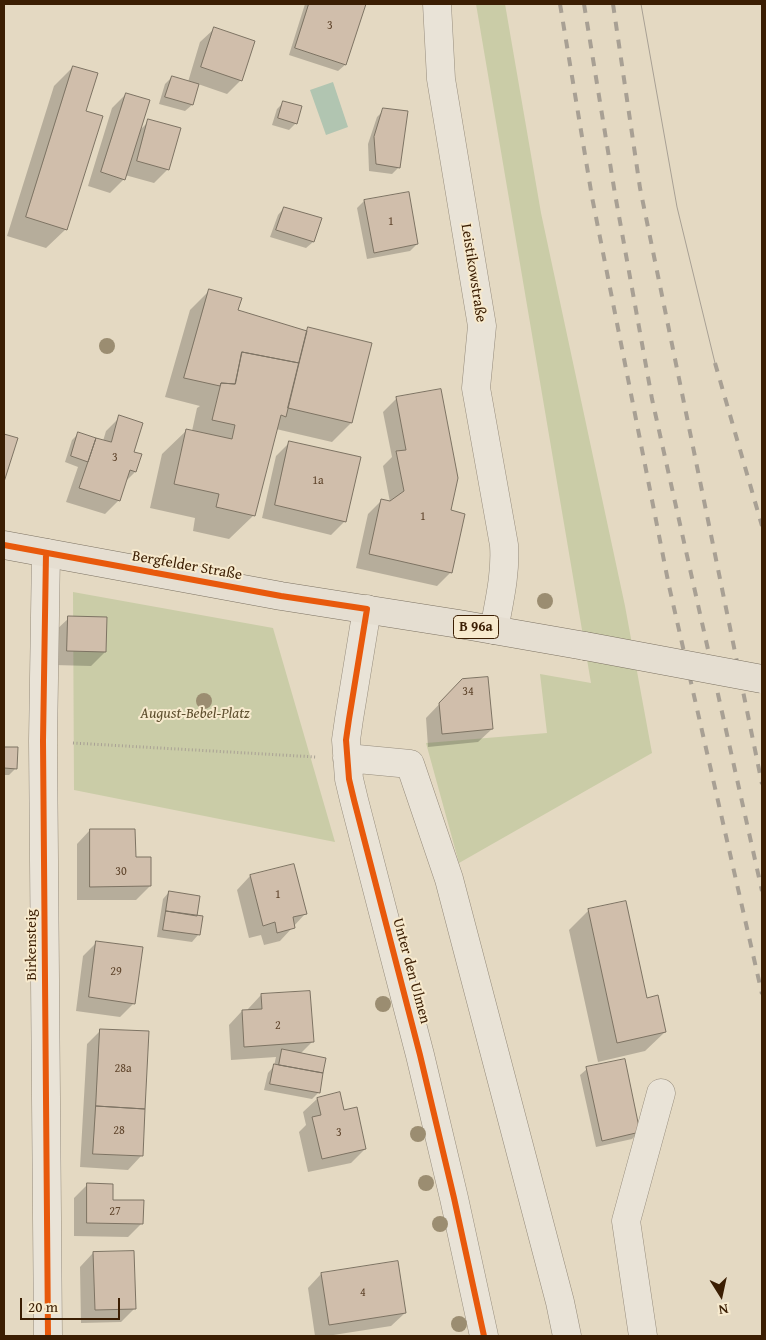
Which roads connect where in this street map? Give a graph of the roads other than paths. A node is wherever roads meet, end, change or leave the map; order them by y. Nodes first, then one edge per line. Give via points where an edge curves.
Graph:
1 (437, 4) edge
2 (4, 545) edge
3 (46, 553) junction
4 (366, 609) junction
5 (494, 630) junction
6 (762, 679) edge
7 (347, 758) junction
8 (661, 1093) dead end
9 (48, 1336) edge
10 (484, 1336) edge
11 (567, 1336) edge
12 (643, 1336) edge

1 - 5 street, Leistikowstraße via 441,80 482,326 476,388 504,545 503,581
2 - 3 main road, Bergfelder Straße / B 96a
3 - 4 main road, Bergfelder Straße / B 96a
3 - 9 street, Birkensteig via 43,741
4 - 5 main road, Bergfelder Straße / B 96a
4 - 7 street, Unter den Ulmen via 348,719
5 - 6 main road, Bergfelder Straße / B 96a, bridge
7 - 10 street, Unter den Ulmen via 349,779 420,1055
7 - 11 street via 410,764 449,879
8 - 12 street via 626,1221

